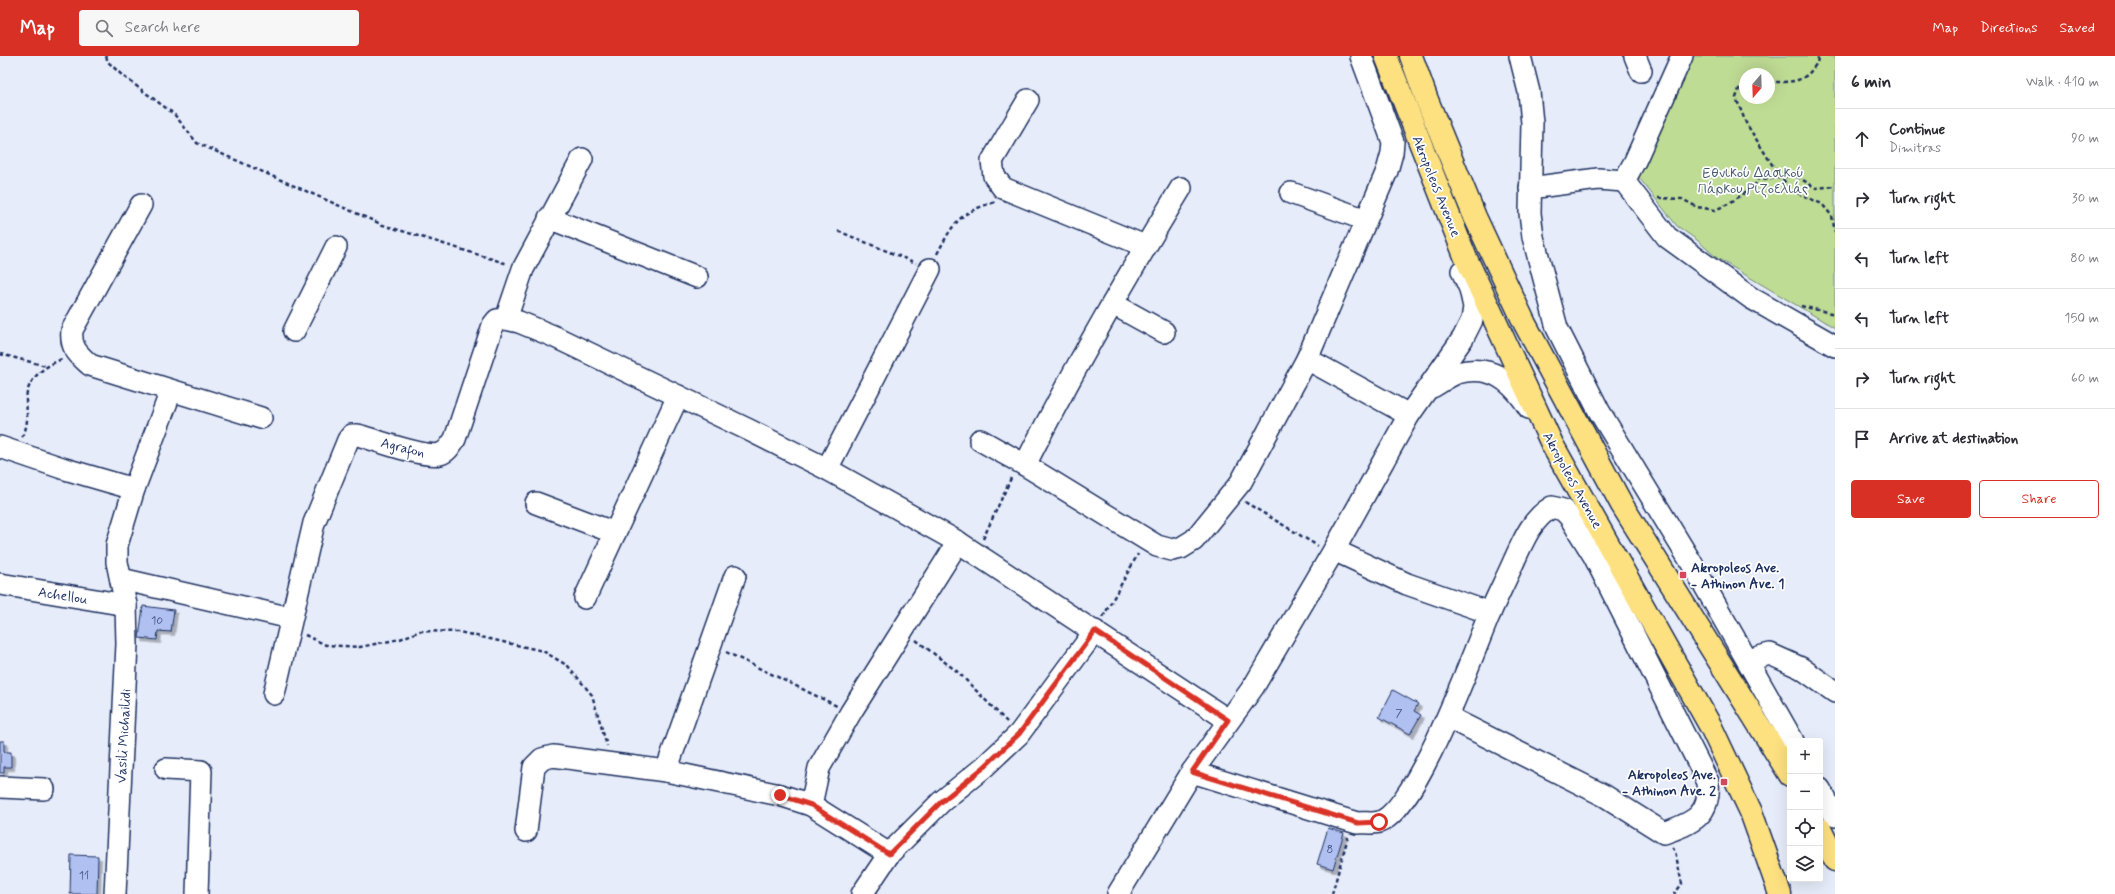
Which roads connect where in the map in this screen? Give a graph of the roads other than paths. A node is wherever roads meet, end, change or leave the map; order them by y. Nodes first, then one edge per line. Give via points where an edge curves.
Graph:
1 (1361, 56) edge
2 (1386, 56) edge
3 (1411, 56) edge
4 (1520, 56) edge
5 (1682, 56) edge
6 (1028, 100) dead end
7 (582, 159) dead end
8 (1624, 181) junction
9 (1181, 188) dead end
10 (1438, 188) junction
11 (1530, 188) junction
12 (1291, 193) dead end
13 (140, 206) dead end
14 (549, 218) junction
15 (1366, 220) junction
16 (1145, 246) junction
17 (336, 247) dead end
18 (930, 269) road end
19 (697, 277) dead end
20 (1113, 304) junction
21 (506, 319) junction
22 (294, 331) dead end
23 (1164, 332) dead end
24 (1835, 346) edge
25 (1307, 359) junction
26 (1427, 390) junction
27 (171, 391) junction
28 (678, 396) junction
29 (1408, 415) junction
30 (261, 418) dead end
31 (980, 440) dead end
32 (1553, 446) junction
33 (7, 449) edge
34 (1022, 463) junction
35 (827, 469) junction
36 (134, 489) junction
37 (536, 503) dead end
38 (615, 533) junction
39 (958, 542) junction
40 (1333, 552) junction
41 (735, 576) dead end
42 (121, 579) junction
43 (0, 584) edge
44 (585, 598) dead end
45 (126, 605) junction
46 (1490, 612) junction
47 (291, 618) junction
48 (1095, 631) junction
49 (1748, 660) junction
50 (1835, 692) edge
51 (274, 694) dead end
52 (1448, 717) junction
53 (1228, 720) junction
54 (1791, 738) edge
55 (166, 769) dead end
56 (666, 771) junction
57 (1192, 772) junction
58 (1789, 774) edge
59 (0, 787) edge
60 (44, 789) dead end
61 (1823, 794) edge
62 (811, 805) junction
63 (1835, 816) edge
64 (526, 831) dead end
65 (1823, 835) edge
66 (889, 854) junction
67 (1835, 860) edge
68 (115, 894) edge
69 (197, 894) edge
70 (862, 894) edge
71 (1118, 894) edge
72 (1780, 894) edge

1 - 15 street via 1393,142 1388,171
2 - 10 highway, Akropoleos Avenue
3 - 58 highway, Akropoleos Avenue via 1475,217 1525,324 1622,505
4 - 11 street via 1529,92 1532,123
5 - 8 street
6 - 16 street via 992,161 994,176 1002,188
7 - 14 street
8 - 11 street via 1598,179
8 - 24 street via 1668,237 1751,298
9 - 16 street
10 - 26 street via 1448,232 1474,306 1472,320 1463,338
10 - 32 highway, Akropoleos Avenue via 1465,256
11 - 49 street via 1533,237 1557,328 1600,412
12 - 15 street
13 - 27 street via 72,330 70,341 90,365
14 - 19 street
14 - 21 street via 523,269
15 - 25 street
16 - 20 street
17 - 22 street
18 - 35 street
20 - 23 street
20 - 34 street
21 - 28 street via 553,336
21 - 47 street, Agrafon via 497,320 493,325 455,439 448,449 439,454 427,454 358,435 352,435 348,440 314,523
25 - 29 street
25 - 34 street via 1241,482 1194,540 1181,548 1172,550 1157,546
26 - 29 street
26 - 32 street via 1455,374 1470,371 1499,376 1511,383 1521,395
27 - 30 street
27 - 36 street, Vasili Michailidi
28 - 35 street
28 - 38 street
29 - 40 street
31 - 34 street
32 - 72 highway, Akropoleos Avenue via 1711,727 1751,812
33 - 36 street
35 - 39 street
36 - 42 street, Vasili Michailidi via 117,545
37 - 38 street
38 - 44 street
39 - 48 street
39 - 62 street via 851,712 819,768
40 - 46 street via 1407,584
40 - 53 street via 1254,686
41 - 56 street
42 - 45 street, Vasili Michailidi
42 - 47 street
43 - 45 street, Achellou
45 - 68 street, Vasili Michailidi via 127,644
46 - 52 street
46 - 52 street via 1529,530 1552,507 1563,510 1594,556 1708,782 1708,802 1696,819 1664,834 1605,796
47 - 51 street
48 - 53 street
48 - 66 street via 1019,734 941,802
49 - 50 street via 1770,654 1801,668
49 - 54 street
52 - 57 street via 1415,783 1396,810 1379,822 1352,821
53 - 57 street
55 - 69 street via 201,771
56 - 62 street via 780,795
56 - 64 street via 553,756 542,758 534,767
57 - 71 street
59 - 60 street
61 - 63 street
62 - 66 street
65 - 67 highway
66 - 70 street

